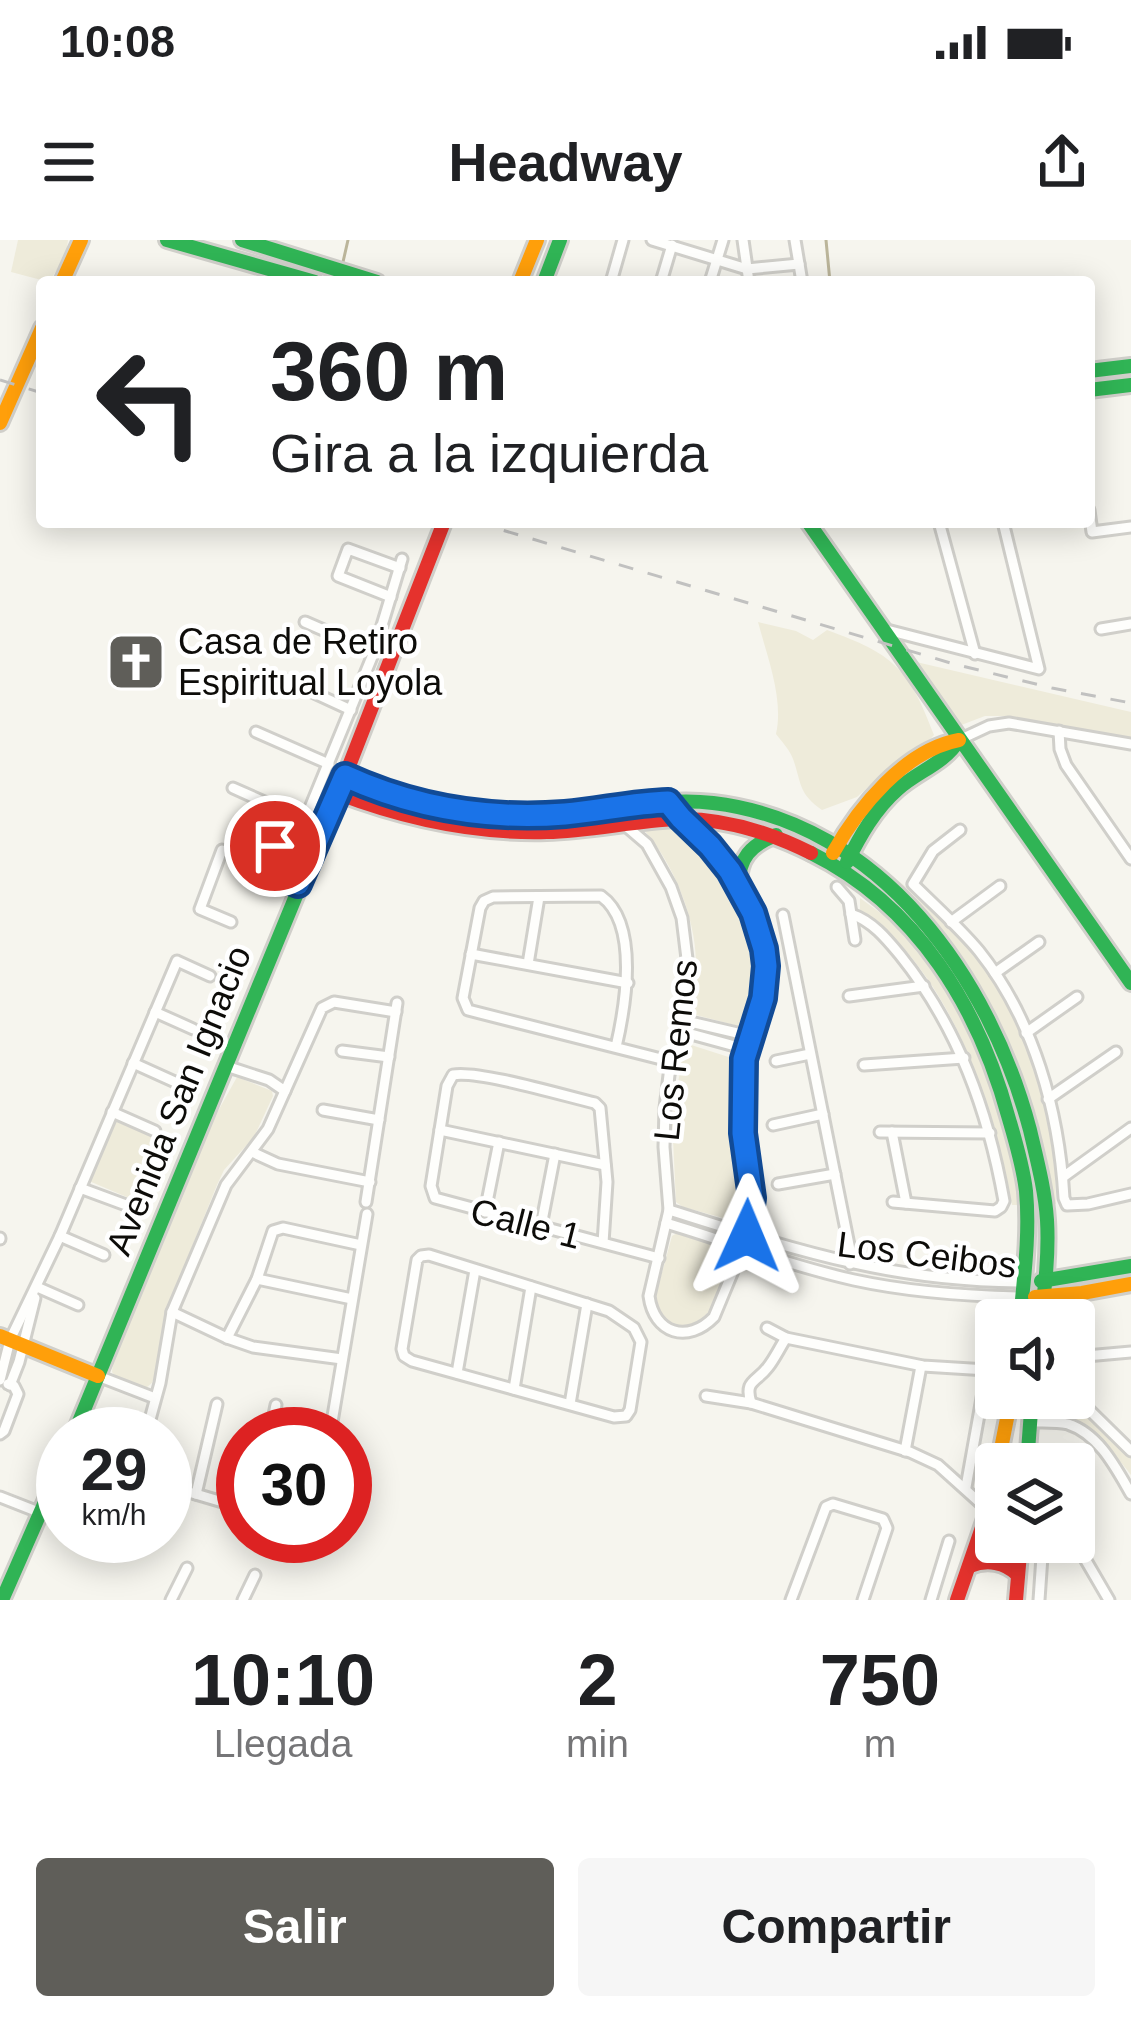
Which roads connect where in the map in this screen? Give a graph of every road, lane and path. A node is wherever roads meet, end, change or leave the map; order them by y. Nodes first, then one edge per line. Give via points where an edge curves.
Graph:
1 (81, 240) edge
2 (167, 240) edge
3 (242, 240) edge
4 (537, 240) edge
5 (560, 240) edge
6 (623, 240) edge
7 (652, 240) edge
8 (723, 240) edge
9 (743, 240) edge
10 (795, 240) edge
11 (672, 243) edge
12 (717, 260) junction
13 (799, 264) junction
14 (747, 269) junction
15 (65, 276) edge
16 (294, 276) edge
17 (358, 276) edge
18 (522, 276) edge
19 (546, 276) edge
20 (613, 276) edge
21 (663, 276) edge
22 (712, 276) edge
23 (748, 276) edge
24 (801, 276) edge
25 (36, 342) edge
26 (1131, 366) edge
27 (1095, 370) edge
28 (1131, 385) edge
29 (1095, 389) edge
30 (0, 423) edge
31 (1131, 527) edge
32 (442, 528) edge
33 (812, 528) edge
34 (941, 528) edge
35 (1005, 528) edge
36 (1091, 528) edge
37 (391, 597) junction
38 (305, 622) dead end
39 (1131, 624) edge
40 (881, 629) junction
41 (1101, 629) dead end
42 (374, 652) junction
43 (975, 654) junction
44 (286, 680) dead end
45 (350, 710) junction
46 (1059, 731) junction
47 (256, 732) dead end
48 (959, 740) junction
49 (1131, 744) edge
50 (329, 764) junction
51 (345, 776) junction
52 (233, 788) dead end
53 (337, 793) junction
54 (668, 802) junction
55 (449, 818) junction
56 (681, 818) junction
57 (304, 820) junction
58 (520, 824) junction
59 (621, 824) junction
60 (960, 830) dead end
61 (776, 835) junction
62 (844, 850) junction
63 (1131, 859) edge
64 (829, 862) junction
65 (264, 869) junction
66 (839, 879) junction
67 (298, 884) junction
68 (739, 886) junction
69 (1000, 886) dead end
70 (539, 897) junction
71 (896, 905) junction
72 (851, 914) junction
73 (783, 915) dead end
74 (231, 922) dead end
75 (951, 922) junction
76 (856, 940) dead end
77 (1039, 942) dead end
78 (471, 954) junction
79 (528, 964) junction
80 (995, 973) junction
81 (210, 976) dead end
82 (628, 983) junction
83 (1131, 983) edge
84 (924, 986) junction
85 (849, 997) dead end
86 (1076, 998) dead end
87 (1014, 1005) junction
88 (154, 1012) junction
89 (984, 1020) junction
90 (681, 1026) junction
91 (193, 1029) dead end
92 (1026, 1033) junction
93 (952, 1034) junction
94 (750, 1036) junction
95 (616, 1047) junction
96 (746, 1049) junction
97 (343, 1051) dead end
98 (1116, 1052) dead end
99 (810, 1054) junction
100 (389, 1058) junction
101 (964, 1058) junction
102 (776, 1061) dead end
103 (673, 1062) junction
104 (133, 1063) junction
105 (226, 1066) junction
106 (864, 1066) dead end
107 (1014, 1073) junction
108 (998, 1077) junction
109 (175, 1082) dead end
110 (285, 1091) junction
111 (1048, 1100) junction
112 (323, 1110) dead end
113 (112, 1112) junction
114 (823, 1114) junction
115 (379, 1120) junction
116 (772, 1125) dead end
117 (1131, 1127) edge
118 (440, 1130) junction
119 (155, 1131) dead end
120 (989, 1133) junction
121 (499, 1142) junction
122 (252, 1152) junction
123 (555, 1154) junction
124 (605, 1165) junction
125 (835, 1174) junction
126 (1063, 1177) junction
127 (370, 1181) junction
128 (778, 1184) dead end
129 (80, 1188) junction
130 (1131, 1194) edge
131 (892, 1202) dead end
132 (906, 1203) junction
133 (126, 1205) dead end
134 (669, 1210) junction
135 (485, 1212) junction
136 (666, 1223) junction
137 (541, 1226) junction
138 (60, 1236) junction
139 (745, 1241) junction
140 (602, 1243) junction
141 (362, 1245) junction
142 (104, 1255) dead end
143 (659, 1258) junction
144 (850, 1264) junction
145 (1131, 1265) edge
146 (475, 1270) junction
147 (1106, 1272) junction
148 (899, 1274) junction
149 (257, 1279) junction
150 (1131, 1284) edge
151 (37, 1287) junction
152 (531, 1287) junction
153 (896, 1287) junction
154 (1044, 1288) junction
155 (1023, 1289) junction
156 (1107, 1289) junction
157 (352, 1299) junction
158 (1022, 1299) edge
159 (1043, 1299) edge
160 (587, 1304) junction
161 (78, 1305) dead end
162 (172, 1312) junction
163 (653, 1312) junction
164 (632, 1326) junction
165 (767, 1328) dead end
166 (227, 1338) junction
167 (786, 1338) junction
168 (11, 1341) edge
169 (1131, 1352) edge
170 (1095, 1355) edge
171 (342, 1359) junction
172 (921, 1366) junction
173 (457, 1373) junction
174 (98, 1376) junction
175 (3, 1382) edge
176 (514, 1389) junction
177 (706, 1396) dead end
178 (154, 1398) junction
179 (751, 1403) junction
180 (217, 1404) dead end
181 (570, 1404) junction
182 (85, 1407) edge
183 (152, 1407) edge
184 (334, 1407) edge
185 (1095, 1415) edge
186 (1008, 1419) joint
187 (1030, 1419) edge
188 (1030, 1422) junction
189 (0, 1434) edge
190 (1003, 1443) edge
191 (1028, 1443) edge
192 (1131, 1450) edge
193 (905, 1451) junction
194 (1118, 1470) junction
195 (1131, 1478) edge
196 (966, 1487) junction
197 (192, 1493) edge
198 (196, 1494) junction
199 (1131, 1494) edge
200 (975, 1496) edge
201 (0, 1497) edge
202 (216, 1500) edge
203 (36, 1512) edge
204 (36, 1524) edge
205 (950, 1540) dead end
206 (975, 1550) edge
207 (1019, 1563) edge
208 (1042, 1563) edge
209 (1087, 1563) edge
210 (970, 1566) junction
211 (187, 1568) dead end
212 (255, 1575) dead end
213 (1018, 1575) junction
214 (3, 1589) edge
215 (171, 1600) edge
216 (243, 1600) edge
217 (791, 1600) edge
218 (863, 1600) edge
219 (931, 1600) edge
220 (958, 1600) edge
221 (1016, 1600) edge
222 (1039, 1600) edge
223 (1108, 1600) edge

1 - 15 street
2 - 16 street
3 - 17 street
4 - 18 street
5 - 19 street
6 - 20 street
7 - 11 street
8 - 12 street
9 - 14 street
10 - 13 street
11 - 12 street
11 - 21 street
12 - 14 street
12 - 22 street
13 - 14 street
13 - 24 street
14 - 23 street
25 - 30 street
26 - 27 street
28 - 29 street
31 - 36 street
32 - 51 street, Avenida San Ignacio
33 - 40 street
34 - 43 street
35 - 43 street via 1040,669
37 - 37 street via 338,576 348,549 401,563
37 - 42 street
38 - 42 street
39 - 41 street
40 - 43 street
40 - 48 street
42 - 45 street
44 - 45 street
45 - 50 street
46 - 48 street via 998,724
46 - 49 street
46 - 63 street via 1066,765
47 - 50 street
48 - 62 street via 891,776 859,809
48 - 83 street
50 - 57 street
51 - 53 street, Avenida San Ignacio
51 - 55 street
52 - 57 street
53 - 55 street via 400,816
53 - 67 street, Avenida San Ignacio
54 - 56 street, Los Remos
54 - 58 street
54 - 62 street via 765,814
55 - 58 street
56 - 59 street
56 - 61 street
56 - 68 street, Los Remos
57 - 65 street via 275,846
58 - 59 street
59 - 90 street, Los Remos via 647,844 677,903 688,967
60 - 75 street via 933,851 913,884
61 - 64 street
61 - 68 street via 744,854
62 - 64 street
62 - 66 street
62 - 71 street
64 - 66 street
65 - 67 street
65 - 74 street via 222,850 200,909
66 - 71 street
66 - 72 street
67 - 105 street, Avenida San Ignacio
68 - 94 street, Los Remos via 766,966
69 - 75 street
70 - 78 street via 487,898
70 - 79 street
70 - 82 street via 607,900
71 - 89 street via 946,946
72 - 76 street
72 - 84 street via 876,928
73 - 99 street
75 - 80 street
77 - 80 street
78 - 79 street
78 - 95 street via 463,998 470,1012
79 - 82 street
80 - 87 street
81 - 88 street via 176,961
82 - 95 street
84 - 85 street
84 - 93 street
86 - 92 street
87 - 89 street
87 - 92 street
88 - 91 street
88 - 104 street
89 - 93 street
89 - 107 street
89 - 108 street
90 - 94 street
90 - 96 street
90 - 103 street, Los Remos
92 - 111 street
93 - 101 street
94 - 96 street, Los Remos
95 - 103 street
96 - 139 street, Los Remos via 743,1133 752,1198
97 - 100 street
98 - 111 street
99 - 102 street
99 - 114 street
100 - 110 street via 397,1008 334,1001 322,1008
100 - 115 street
101 - 106 street
101 - 120 street
103 - 134 street, Los Remos via 664,1125
104 - 109 street
104 - 113 street
105 - 110 street
105 - 174 street, Avenida San Ignacio
107 - 108 street
107 - 154 street via 1043,1188
108 - 155 street via 1026,1191
110 - 122 street
111 - 126 street
112 - 115 street
113 - 119 street
113 - 129 street
114 - 116 street
114 - 125 street
115 - 127 street
117 - 126 street
118 - 121 street
118 - 124 street, Calle 1 via 448,1080 481,1077 598,1105
118 - 135 street, Calle 1 via 433,1196
120 - 132 street via 1001,1207
120 - 132 street via 886,1132
121 - 123 street
121 - 135 street
122 - 127 street
122 - 162 street via 226,1185
123 - 124 street
123 - 137 street
124 - 140 street, Calle 1
125 - 128 street
125 - 144 street
126 - 130 street via 1067,1204
127 - 141 street
129 - 133 street
129 - 138 street
131 - 132 street
134 - 136 street, Los Remos
134 - 139 street, Los Ceibos
135 - 137 street, Calle 1
136 - 139 street, Los Ceibos
136 - 143 street, Los Remos
137 - 140 street, Calle 1
138 - 142 street
138 - 151 street
139 - 144 street, Los Ceibos
139 - 153 street, Los Ceibos via 819,1271
139 - 163 street, Los Remos via 705,1325 677,1331
140 - 143 street, Calle 1
141 - 149 street via 283,1228 273,1232
141 - 157 street
143 - 163 street, Los Remos
144 - 148 street, Los Ceibos
145 - 147 street
146 - 152 street
146 - 173 street
146 - 173 street via 417,1260 404,1356
147 - 154 street
147 - 156 street
148 - 153 street
148 - 155 street, Los Ceibos
149 - 157 street
149 - 166 street
150 - 156 street
151 - 161 street
151 - 168 street via 34,1309
152 - 160 street
152 - 176 street
153 - 155 street, Los Ceibos via 955,1295
154 - 155 street, Los Ceibos
154 - 156 street
154 - 159 street
155 - 158 street
157 - 171 street
160 - 164 street
160 - 181 street
162 - 166 street
162 - 178 street
163 - 164 street
164 - 181 street via 641,1342 626,1416
165 - 167 street
166 - 171 street
167 - 172 street
167 - 179 street via 749,1385
168 - 174 street
168 - 175 street
169 - 170 street
171 - 184 street
172 - 193 street
172 - 196 street via 987,1370
173 - 176 street
174 - 178 street
174 - 182 street, Avenida San Ignacio
175 - 189 street via 18,1394
176 - 181 street
177 - 179 street
178 - 183 street
179 - 193 street
180 - 198 street
185 - 192 street
186 - 188 street
186 - 190 street
187 - 188 street
188 - 191 street
188 - 194 street via 1082,1431
193 - 196 street
194 - 195 street
194 - 199 street
196 - 200 street
197 - 198 street
198 - 202 street
201 - 203 street
204 - 214 street
205 - 219 street
206 - 210 street
207 - 213 street
208 - 222 street
209 - 223 street
210 - 213 street via 1008,1565
210 - 220 street
211 - 215 street
212 - 216 street
213 - 221 street
217 - 218 street via 833,1504 886,1522

